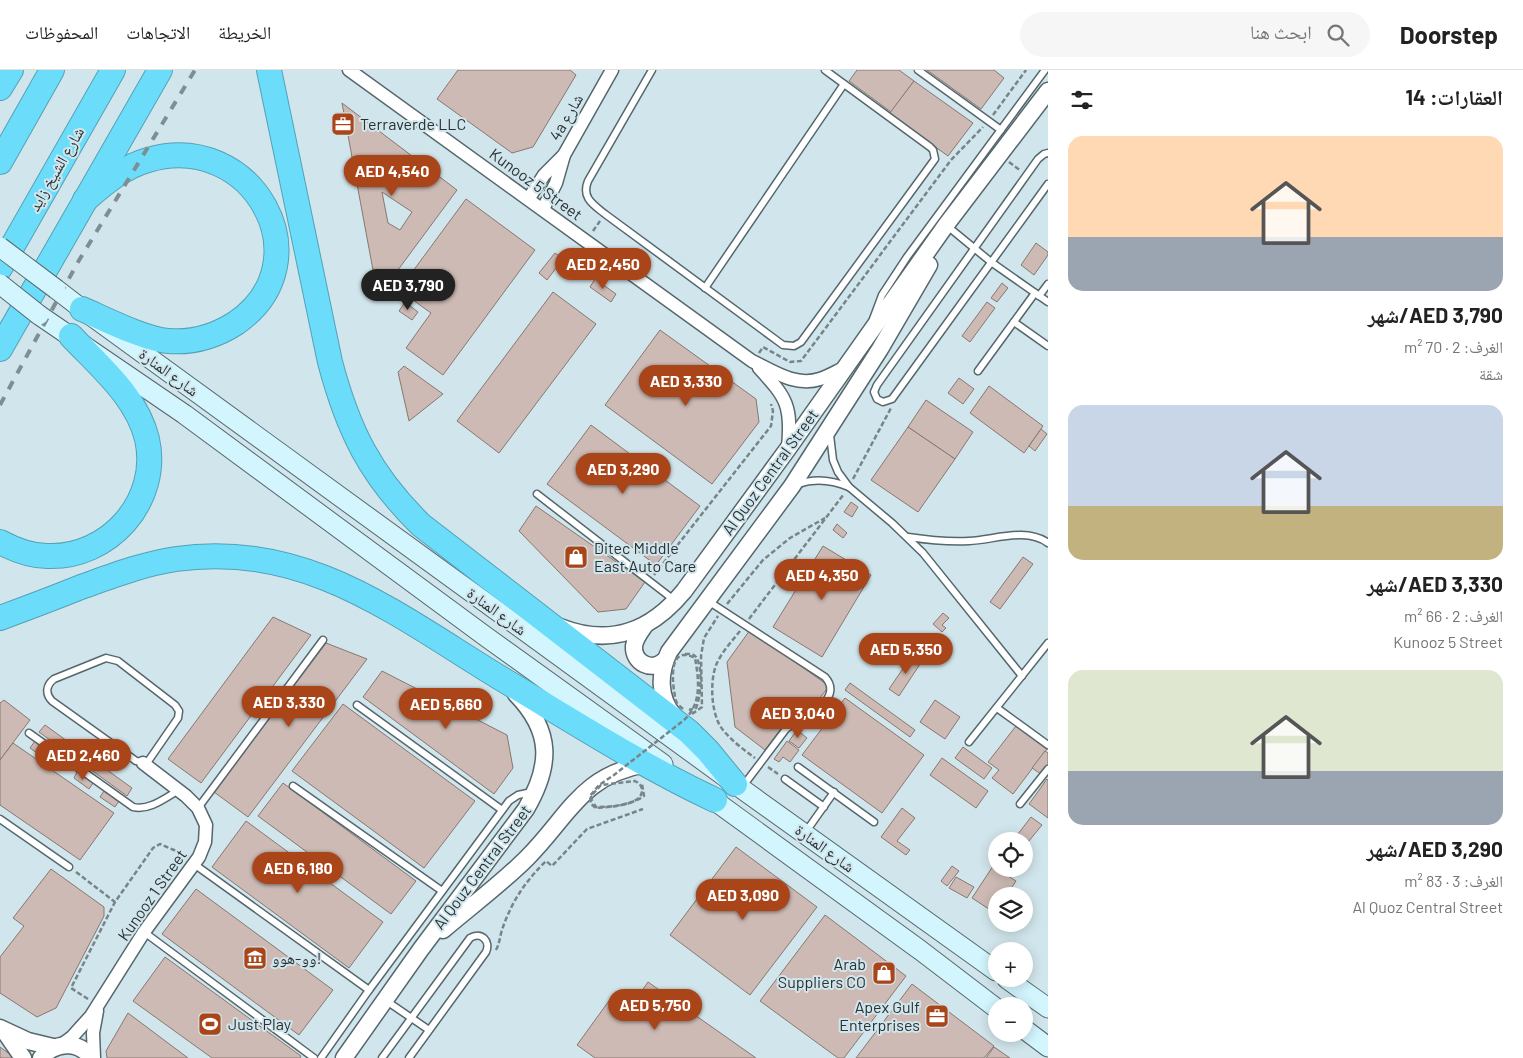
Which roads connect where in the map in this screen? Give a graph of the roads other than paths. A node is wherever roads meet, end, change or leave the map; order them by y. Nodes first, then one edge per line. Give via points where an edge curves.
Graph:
1 (10, 70) edge
2 (52, 70) edge
3 (113, 70) edge
4 (160, 70) edge
5 (269, 70) edge
6 (349, 70) edge
7 (612, 70) edge
8 (652, 70) edge
9 (825, 70) edge
10 (918, 70) edge
11 (1044, 70) edge
12 (844, 84) junction
13 (0, 88) edge
14 (1045, 102) edge
15 (1001, 130) junction
16 (1048, 153) edge
17 (564, 155) junction
18 (0, 162) edge
19 (1048, 184) edge
20 (528, 198) junction
21 (85, 200) junction
22 (543, 209) junction
23 (946, 224) junction
24 (0, 247) edge
25 (975, 248) junction
26 (991, 262) junction
27 (0, 268) edge
28 (0, 284) edge
29 (1048, 284) edge
30 (705, 288) junction
31 (1037, 295) junction
32 (1048, 302) edge
33 (82, 309) junction
34 (1014, 322) junction
35 (873, 328) junction
36 (72, 336) junction
37 (1048, 346) edge
38 (0, 350) edge
39 (752, 360) junction
40 (847, 366) junction
41 (978, 371) dead end
42 (830, 428) junction
43 (787, 450) junction
44 (792, 486) junction
45 (849, 487) junction
46 (536, 494) dead end
47 (908, 538) junction
48 (0, 542) edge
49 (1048, 543) edge
50 (675, 601) junction
51 (708, 601) junction
52 (0, 618) edge
53 (544, 620) junction
54 (645, 625) junction
55 (323, 640) dead end
56 (1048, 643) edge
57 (664, 661) junction
58 (1022, 676) junction
59 (501, 678) junction
60 (357, 704) dead end
61 (997, 708) junction
62 (689, 732) junction
63 (29, 733) dead end
64 (969, 742) dead end
65 (1048, 745) edge
66 (143, 763) junction
67 (646, 764) junction
68 (798, 766) dead end
69 (1048, 769) edge
70 (785, 779) dead end
71 (293, 786) dead end
72 (738, 786) junction
73 (179, 790) junction
74 (536, 792) junction
75 (834, 792) junction
76 (715, 800) junction
77 (1020, 804) dead end
78 (824, 807) junction
79 (198, 808) junction
80 (502, 810) junction
81 (0, 820) edge
82 (874, 822) dead end
83 (804, 834) junction
84 (194, 864) junction
85 (69, 867) road end
86 (442, 891) junction
87 (144, 932) junction
88 (420, 949) junction
89 (988, 965) edge
90 (1019, 987) edge
91 (369, 990) junction
92 (384, 1000) junction
93 (988, 1002) edge
94 (99, 1005) junction
95 (1046, 1006) edge
96 (411, 1018) junction
97 (2, 1029) edge
98 (429, 1030) junction
99 (1033, 1036) edge
100 (1048, 1047) edge
101 (52, 1050) edge
102 (23, 1058) edge
103 (92, 1058) edge
104 (314, 1058) edge
105 (321, 1058) edge
106 (344, 1058) edge
107 (382, 1058) edge
108 (409, 1058) edge

1 - 13 highway
2 - 18 highway
3 - 27 highway, شارع الشيخ زايد
4 - 21 highway
5 - 53 highway via 330,362 352,430 375,471 404,508
6 - 20 street, Kunooz 5 Street
7 - 17 street, 4a شارع
8 - 30 lane via 586,185 586,193 589,201 605,214
9 - 12 lane
10 - 15 lane
11 - 15 lane
12 - 30 lane
12 - 30 lane via 930,147 933,163 798,345 783,345
14 - 23 street, Al Quoz Central Street
15 - 35 lane via 886,288 877,304
16 - 25 lane via 1038,159
17 - 20 street, 4a شارع
17 - 22 street, 4a شارع via 556,183
19 - 26 lane
20 - 22 street, Kunooz 5 Street
21 - 33 highway via 119,174 148,160 181,155 215,161 238,174 266,207 276,240 276,257 266,291 254,306 230,327 206,338 180,342 154,338
21 - 38 highway
22 - 39 street, Kunooz 5 Street
23 - 25 lane
23 - 35 street, Al Quoz Central Street
23 - 42 street, Al Quoz Central Street via 930,264
24 - 33 main road, شارع المنارة, bridge
25 - 26 lane
25 - 26 lane via 877,385 874,392 877,399 883,402 892,399
26 - 31 lane
28 - 36 main road, شارع المنارة, bridge
29 - 31 lane
31 - 32 lane
31 - 34 lane
33 - 72 main road, شارع المنارة
34 - 37 lane
34 - 41 lane
35 - 40 street, Al Quoz Central Street
36 - 48 highway via 118,386 143,425 149,457 145,488 139,503 120,529 78,553 62,556 30,554
36 - 76 main road, شارع المنارة
39 - 40 street, Kunooz 5 Street via 786,378 802,381 819,379
39 - 43 street, Kunooz 5 Street via 786,402 790,420
40 - 43 street, Al Quoz Central Street
42 - 44 street, Al Quoz Central Street
42 - 45 lane via 833,460
43 - 50 street, Al Quoz Central Street
44 - 45 lane via 811,480 830,480
44 - 51 street, Al Quoz Central Street
45 - 47 lane
46 - 50 lane
47 - 49 lane via 956,541 1022,535
47 - 58 lane
50 - 54 street, Al Quoz Central Street
51 - 57 street, Al Quoz Central Street via 674,642
51 - 72 lane via 830,684 828,699 813,717 786,729
52 - 59 highway via 116,574 156,563 217,556 258,559 302,570 369,597
53 - 54 street, Al Quoz Central Street via 594,635 620,633
53 - 62 highway
54 - 57 street via 634,646 636,656 650,666
55 - 79 lane
56 - 58 lane
57 - 62 street, Al Quoz Central Street via 661,674 667,708
58 - 61 lane
59 - 67 highway
59 - 74 street, Al Qouz Central Street via 528,706 542,734 544,755
60 - 80 lane
61 - 64 lane
61 - 65 lane
62 - 72 highway
63 - 73 lane via 133,807 149,806
66 - 66 lane via 52,701 48,685 111,658 175,705 179,711 178,718 149,760
66 - 73 street, Kunooz 1 Street
67 - 76 highway
67 - 88 street, Al Qouz Central Street via 616,771 589,788 526,858
68 - 75 lane
69 - 77 lane
70 - 78 lane
71 - 86 lane
72 - 83 main road, شارع المنارة
73 - 79 street, Kunooz 1 Street
74 - 80 lane via 513,798
74 - 88 street, Al Qouz Central Street via 526,810
75 - 78 lane
75 - 82 lane
76 - 93 main road, شارع المنارة
78 - 83 lane
79 - 84 street, Kunooz 1 Street via 206,833
80 - 86 lane
81 - 85 lane
83 - 89 main road, شارع المنارة
84 - 87 street, Kunooz 1 Street
84 - 91 lane
86 - 91 lane
87 - 94 street, Kunooz 1 Street
87 - 104 lane
88 - 92 street, Al Qouz Central Street
90 - 95 main road
91 - 105 lane
92 - 96 lane
92 - 106 street, Al Qouz Central Street
94 - 101 street, Kunooz 1 Street via 82,1027
94 - 103 street, Kunooz 1 Street
96 - 98 lane
96 - 98 lane via 470,938 477,935 484,938 488,945 486,952
96 - 107 lane
97 - 101 street
97 - 102 street
98 - 108 lane
99 - 100 main road
101 - 103 street via 71,1045 81,1048

